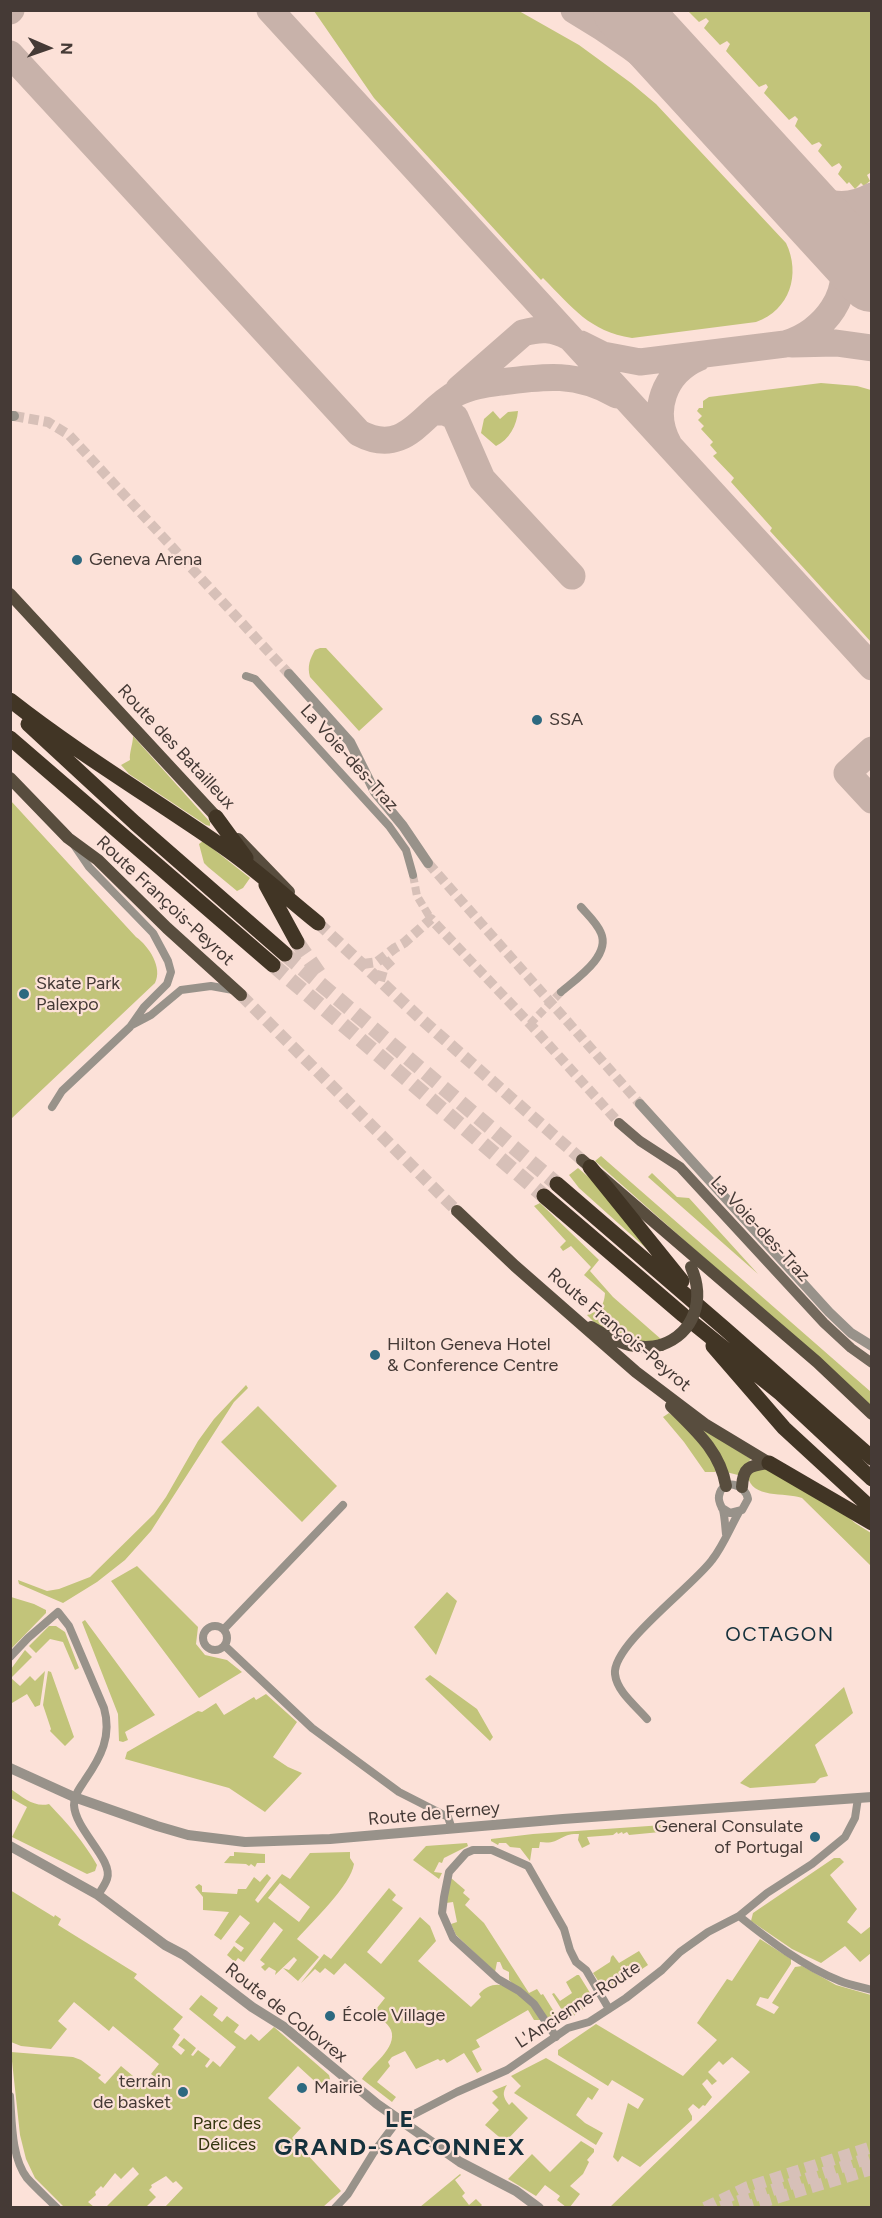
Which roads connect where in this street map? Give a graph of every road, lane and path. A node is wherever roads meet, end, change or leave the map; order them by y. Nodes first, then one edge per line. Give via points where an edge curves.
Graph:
1 (10, 594) edge
2 (290, 674) tunnel mouth
3 (246, 676) dead end
4 (10, 700) edge
5 (10, 707) edge
6 (10, 738) edge
7 (10, 778) edge
8 (216, 817) junction
9 (68, 838) junction
10 (428, 864) tunnel mouth
11 (260, 874) junction
12 (413, 875) tunnel mouth
13 (581, 908) dead end
14 (318, 923) joint
15 (297, 942) tunnel mouth
16 (285, 954) tunnel mouth
17 (273, 965) tunnel mouth
18 (561, 992) tunnel mouth
19 (239, 993) joint
20 (130, 1027) junction
21 (640, 1104) tunnel mouth
22 (52, 1107) dead end
23 (619, 1124) tunnel mouth
24 (586, 1163) joint
25 (557, 1184) tunnel mouth
26 (544, 1196) tunnel mouth
27 (457, 1210) tunnel mouth
28 (669, 1236) junction
29 (573, 1315) junction
30 (693, 1323) junction
31 (724, 1328) junction
32 (872, 1346) edge
33 (872, 1363) edge
34 (636, 1372) junction
35 (872, 1414) edge
36 (872, 1458) edge
37 (769, 1463) junction
38 (872, 1479) edge
39 (726, 1486) junction
40 (742, 1487) junction
41 (344, 1506) dead end
42 (722, 1508) junction
43 (872, 1509) edge
44 (739, 1512) junction
45 (872, 1523) edge
46 (726, 1534) junction
47 (224, 1629) junction
48 (225, 1646) junction
49 (10, 1657) edge
50 (647, 1719) dead end
51 (10, 1768) edge
52 (74, 1797) junction
53 (872, 1797) edge
54 (858, 1798) junction
55 (452, 1829) junction
56 (10, 1846) edge
57 (98, 1895) junction
58 (739, 1916) junction
59 (872, 1990) edge
60 (609, 2009) junction
61 (555, 2037) junction
62 (10, 2096) edge
63 (400, 2120) junction
64 (344, 2199) junction
65 (57, 2208) edge
66 (335, 2208) edge
67 (351, 2208) edge
68 (539, 2208) edge

1 - 8 main road, Route des Batailleux
2 - 10 street via 350,742 375,792
3 - 12 street, La Voie-des-Traz via 255,679 389,826 406,850
4 - 11 highway via 87,758
5 - 16 highway
6 - 17 highway
7 - 9 main road, Route François-Peyrot
8 - 11 highway
8 - 14 main road, Route des Batailleux
9 - 19 main road, Route François-Peyrot via 98,860
9 - 20 street, Route François-Peyrot via 89,867 153,933 169,966 167,984
11 - 14 highway
11 - 15 highway
13 - 18 street via 601,931 602,949
19 - 20 street, Route François-Peyrot via 211,986 181,990
20 - 22 street, Route François-Peyrot via 62,1091
21 - 32 street via 829,1312
23 - 33 main road, La Voie-des-Traz via 680,1167 824,1323
24 - 28 main road
24 - 31 highway
25 - 31 highway
26 - 30 highway
27 - 29 main road, Route François-Peyrot
28 - 29 main road, bridge via 691,1267 698,1291 694,1316 683,1332 661,1345 644,1347 606,1335
28 - 35 main road
29 - 34 main road, Route François-Peyrot
30 - 38 highway via 781,1394
30 - 43 highway via 784,1428
31 - 36 highway
34 - 37 main road, Route François-Peyrot via 706,1425
34 - 39 main road via 705,1442 718,1460
37 - 40 main road via 746,1471
37 - 45 highway
39 - 40 street
39 - 42 street via 719,1498
40 - 44 street via 748,1499
41 - 47 street
42 - 44 street via 730,1513
42 - 46 street
44 - 46 street
46 - 50 street via 712,1561 629,1644 616,1665 618,1684
47 - 48 street via 228,1639
47 - 48 street via 213,1625 203,1636 210,1649
48 - 55 street via 312,1728 399,1792 443,1814 452,1822
49 - 52 street via 58,1612 69,1626 107,1720 106,1741 100,1756
51 - 52 street, Route de Ferney
52 - 55 street, Route de Ferney via 188,1835 245,1842
52 - 57 street via 77,1820 106,1867 107,1879
53 - 54 street, Route de Ferney
54 - 55 street, Route de Ferney
54 - 58 street, L'Ancienne-Route via 855,1818 845,1837
56 - 57 street, Route de Colovrex
57 - 63 street, Route de Colovrex via 284,2028
58 - 59 street via 798,1959 840,1981
58 - 60 street, L'Ancienne-Route via 680,1952
60 - 61 street, L'Ancienne-Route
60 - 61 street via 586,1970 576,1962 564,1929 528,1866 492,1850 466,1853 449,1872 444,1897 442,1913 453,1938 498,1979 534,2004
61 - 63 street, L'Ancienne-Route via 507,2070
62 - 65 street via 20,2163 26,2177
63 - 64 street, L'Ancienne-Route via 378,2145
63 - 68 street, Route de Colovrex via 460,2162 516,2191
64 - 66 street, L'Ancienne-Route
64 - 67 street

